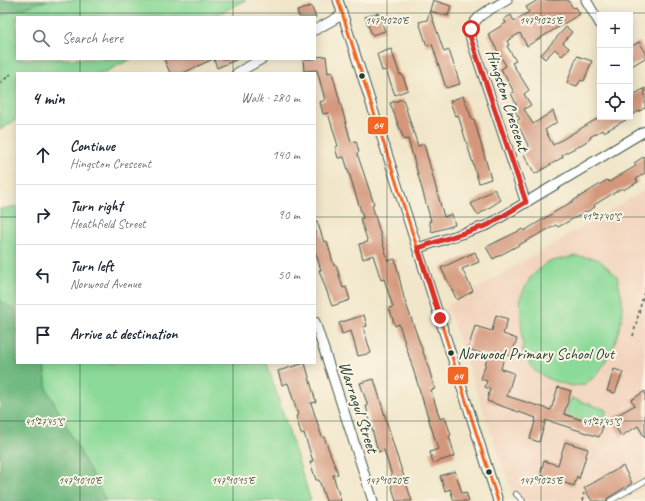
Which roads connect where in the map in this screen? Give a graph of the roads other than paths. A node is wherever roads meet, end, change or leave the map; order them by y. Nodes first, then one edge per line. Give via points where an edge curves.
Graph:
1 (338, 0) edge
2 (507, 0) edge
3 (586, 0) edge
4 (342, 15) junction
5 (597, 19) edge
6 (316, 29) edge
7 (260, 60) edge
8 (239, 72) edge
9 (645, 131) edge
10 (526, 202) junction
11 (418, 248) junction
12 (316, 325) edge
13 (645, 481) edge
14 (516, 494) dead end
15 (373, 501) edge
16 (498, 501) edge
17 (523, 501) edge
18 (610, 501) edge

1 - 4 street
2 - 10 street, Hingston Crescent via 478,17 473,22 470,36
3 - 5 street
4 - 6 street
4 - 11 street
7 - 8 street
9 - 10 street
10 - 11 street via 488,225
11 - 16 street
12 - 15 street, Warragul Street
13 - 18 lane
14 - 17 lane

